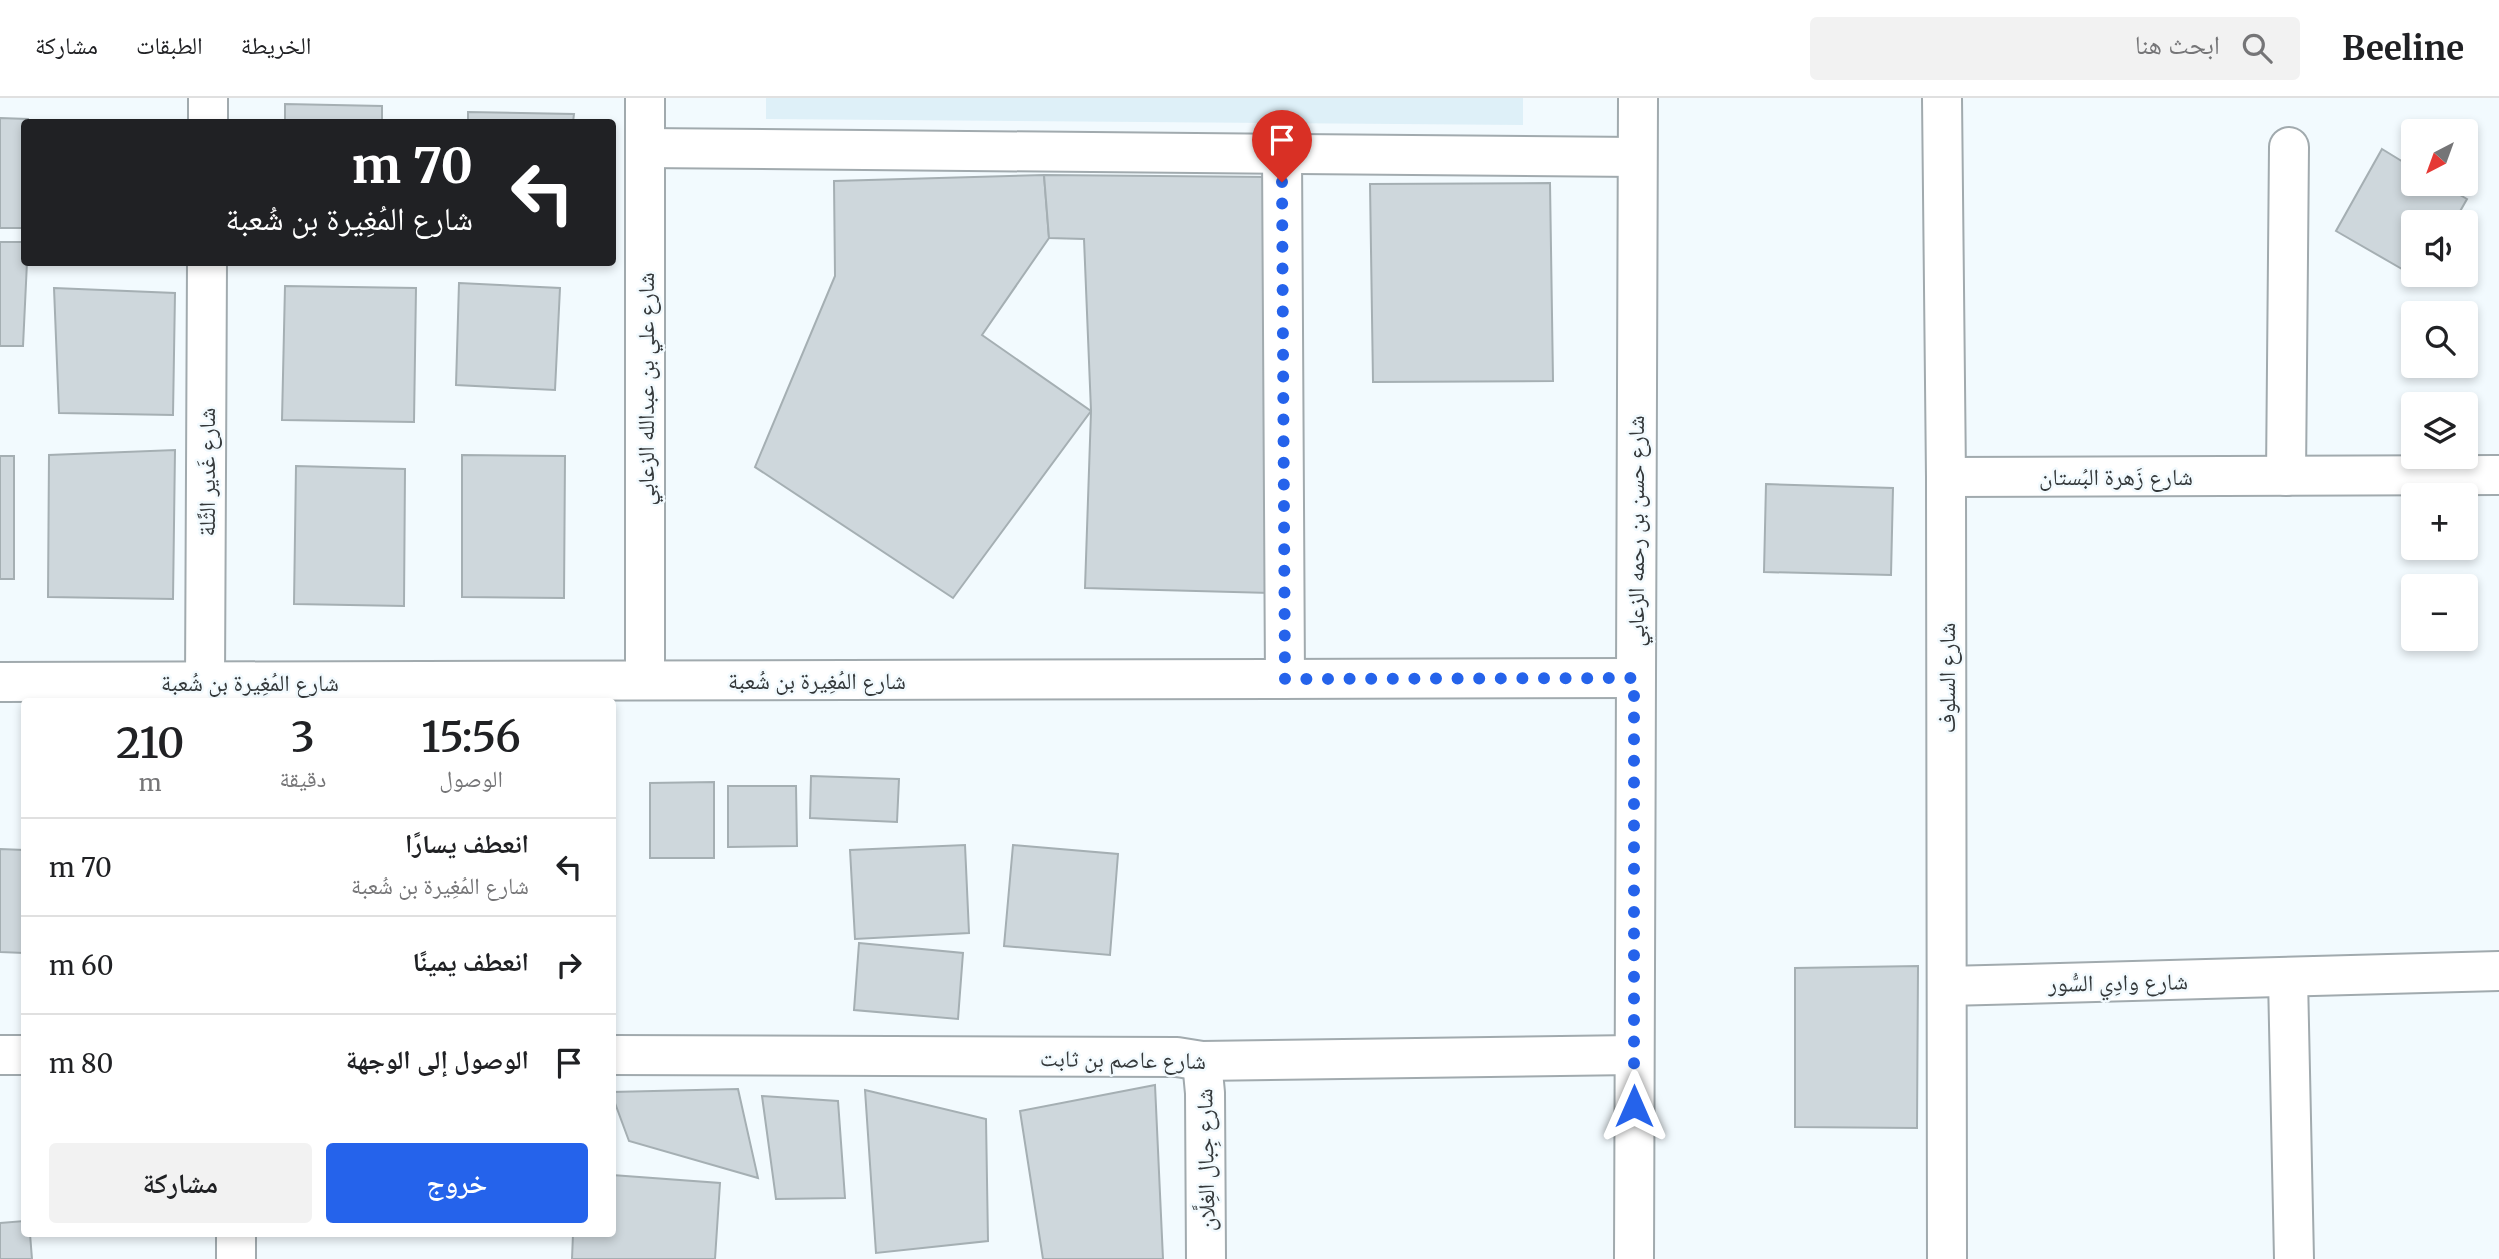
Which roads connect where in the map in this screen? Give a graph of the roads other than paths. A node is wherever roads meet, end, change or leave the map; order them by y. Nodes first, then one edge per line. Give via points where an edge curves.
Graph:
1 (208, 98) edge
2 (645, 98) edge
3 (1638, 98) edge
4 (1942, 98) edge
5 (208, 119) edge
6 (2289, 147) dead end
7 (645, 148) junction
8 (1282, 154) junction
9 (1637, 157) junction
10 (207, 266) edge
11 (2499, 475) edge
12 (2287, 476) junction
13 (1946, 477) junction
14 (1634, 678) junction
15 (1285, 679) junction
16 (645, 680) junction
17 (0, 682) edge
18 (205, 682) junction
19 (2499, 971) edge
20 (2288, 978) junction
21 (1947, 986) junction
22 (0, 1055) edge
23 (21, 1055) edge
24 (616, 1055) edge
25 (1634, 1055) junction
26 (1202, 1061) junction
27 (236, 1237) edge
28 (236, 1259) edge
29 (1206, 1259) edge
30 (1634, 1259) edge
31 (1947, 1259) edge
32 (2294, 1259) edge

1 - 5 street
2 - 7 street, شارع علي بن عبدالله الزعابي
3 - 9 street, شارع حسن بن رحمه الزعابي
4 - 13 street, شارع السلوف
6 - 12 street
7 - 8 street
7 - 16 street, شارع علي بن عبدالله الزعابي
8 - 9 street
8 - 15 street
9 - 14 street, شارع حسن بن رحمه الزعابي
10 - 18 street, شارع غَدير الثَّلة
11 - 12 street, شارع زَهرة البُستان
12 - 13 street, شارع زَهرة البُستان
13 - 21 street, شارع السلوف
14 - 15 street, شارع المُغِيرة بن شُعبة
14 - 25 street, شارع حسن بن رحمه الزعابي
15 - 16 street, شارع المُغِيرة بن شُعبة
16 - 18 street, شارع المُغِيرة بن شُعبة
17 - 18 street, شارع المُغِيرة بن شُعبة
19 - 20 street, شارع وادِي السُّور
20 - 21 street, شارع وادِي السُّور
20 - 32 street
21 - 31 street, شارع السلوف
22 - 23 street
24 - 26 street, شارع عاصم بن ثابت via 1177,1057
25 - 26 street, شارع عاصم بن ثابت
25 - 30 street, شارع حسن بن رحمه الزعابي
26 - 29 street, شارع جِبال الغِلَّان
27 - 28 street

